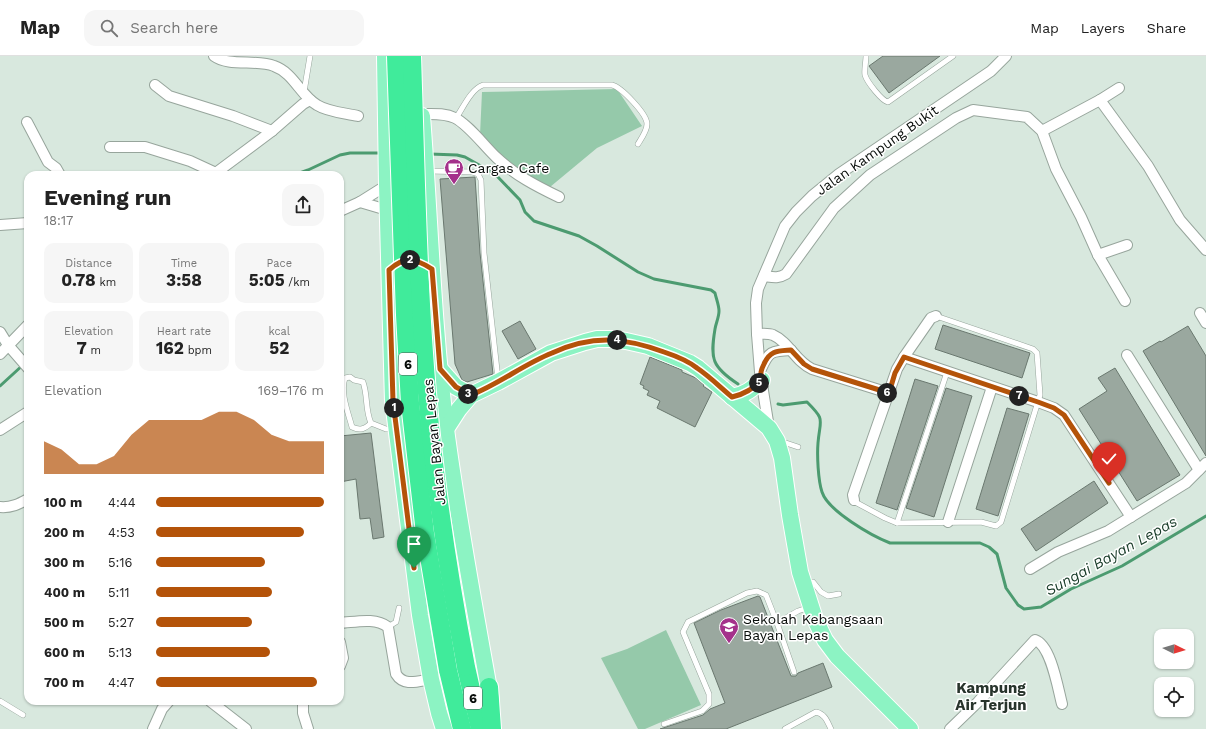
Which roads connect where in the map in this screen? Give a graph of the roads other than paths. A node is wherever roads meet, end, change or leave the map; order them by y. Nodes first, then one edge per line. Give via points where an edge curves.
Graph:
1 (214, 56) edge
2 (310, 56) edge
3 (385, 56) edge
4 (396, 56) edge
5 (412, 56) edge
6 (419, 56) edge
7 (866, 56) edge
8 (953, 56) edge
9 (1006, 56) edge
10 (155, 85) dead end
11 (1119, 88) dead end
12 (307, 96) junction
13 (1100, 100) junction
14 (422, 114) junction
15 (358, 116) dead end
16 (456, 118) junction
17 (27, 122) dead end
18 (272, 131) junction
19 (1042, 131) junction
20 (638, 144) dead end
21 (110, 147) dead end
22 (425, 160) junction
23 (58, 171) edge
24 (208, 171) edge
25 (218, 171) edge
26 (387, 185) junction
27 (559, 197) dead end
28 (360, 202) junction
29 (344, 209) edge
30 (388, 210) junction
31 (24, 223) edge
32 (0, 225) edge
33 (430, 244) junction
34 (389, 245) junction
35 (1127, 245) dead end
36 (1206, 250) edge
37 (1098, 256) junction
38 (432, 269) junction
39 (389, 270) junction
40 (764, 276) junction
41 (1125, 301) dead end
42 (1200, 313) dead end
43 (936, 316) joint
44 (1206, 323) edge
45 (24, 329) edge
46 (0, 332) edge
47 (756, 334) junction
48 (8, 345) junction
49 (791, 350) junction
50 (0, 354) edge
51 (1127, 355) dead end
52 (904, 357) junction
53 (24, 363) edge
54 (440, 369) junction
55 (947, 372) junction
56 (761, 376) junction
57 (344, 381) edge
58 (498, 382) junction
59 (992, 387) junction
60 (344, 389) edge
61 (889, 393) junction
62 (471, 395) junction
63 (732, 397) junction
64 (1038, 402) junction
65 (24, 415) edge
66 (371, 423) junction
67 (396, 429) junction
68 (0, 430) edge
69 (446, 430) junction
70 (773, 434) junction
71 (798, 447) dead end
72 (1203, 466) edge
73 (854, 500) joint
74 (24, 501) edge
75 (0, 507) edge
76 (1131, 517) junction
77 (897, 522) junction
78 (948, 522) junction
79 (1030, 569) dead end
80 (803, 585) junction
81 (838, 594) dead end
82 (810, 606) junction
83 (399, 608) dead end
84 (344, 623) edge
85 (777, 623) junction
86 (388, 627) junction
87 (794, 672) dead end
88 (431, 679) junction
89 (489, 687) junction
90 (0, 701) edge
91 (1062, 704) dead end
92 (165, 705) edge
93 (215, 705) edge
94 (303, 705) edge
95 (23, 715) dead end
96 (664, 724) dead end
97 (153, 729) edge
98 (246, 729) edge
99 (308, 729) edge
100 (444, 729) edge
101 (462, 729) edge
102 (480, 729) edge
103 (492, 729) edge
104 (496, 729) edge
105 (785, 729) edge
106 (831, 729) edge
107 (910, 729) edge
108 (950, 729) edge

1 - 12 street via 222,60 274,66 289,75
2 - 12 lane
3 - 26 main road
4 - 101 highway, Jalan Bayan Lepas / 6, bridge via 410,403 425,533 448,670
5 - 102 highway, Jalan Bayan Lepas / 6, bridge via 421,312 430,427 456,616
6 - 14 main road, Jalan Bayan Lepas
7 - 8 lane via 865,75 883,100 888,102
9 - 40 street, Jalan Kampung Bukit via 990,71 839,174 812,196 785,226
10 - 18 street via 169,96
11 - 13 street
12 - 15 street via 324,109
12 - 18 street via 293,113
13 - 19 street
13 - 36 street via 1148,166 1180,220
14 - 16 street via 446,114
14 - 22 main road, Jalan Bayan Lepas
16 - 20 lane via 473,93 483,85 612,85 619,88 646,120 647,125
16 - 27 street via 516,174
17 - 23 street via 48,162
18 - 25 street
19 - 37 street via 1056,170
19 - 40 street via 1027,117 973,110 956,118 870,175 839,203 786,274 774,278
21 - 24 street via 145,147 190,161
22 - 33 main road, Jalan Bayan Lepas
22 - 58 lane via 478,174 481,180 484,253
26 - 28 street
26 - 30 main road
28 - 29 street
28 - 30 street
30 - 34 main road
31 - 32 street
33 - 34 main road via 425,250 414,254
33 - 38 main road, Jalan Bayan Lepas
34 - 39 main road
35 - 37 street
37 - 41 street
38 - 39 main road via 419,262 407,260 400,261
38 - 54 main road, Jalan Bayan Lepas
39 - 67 main road
40 - 47 street, Jalan Kampung Bukit via 758,289 756,303
42 - 44 street
43 - 52 street via 931,318
43 - 64 lane via 1036,351 1041,390
45 - 48 street
46 - 48 street
47 - 49 street via 770,334
47 - 56 street, Jalan Kampung Bukit
48 - 50 street
48 - 53 street
49 - 56 street via 771,353 767,357
49 - 61 street via 812,369
51 - 72 street
52 - 55 street
52 - 61 street via 895,373
54 - 62 main road via 456,387
54 - 69 main road, Jalan Bayan Lepas
55 - 59 street
55 - 77 lane
56 - 63 main road via 749,392
56 - 70 street, Jalan Kampung Bukit
57 - 66 lane via 350,377 363,382
58 - 62 main road
58 - 63 main road via 551,353 585,342 612,339 637,343 681,358 698,368
59 - 64 street
59 - 78 street
60 - 66 lane via 352,427 357,430
61 - 73 street
62 - 69 main road via 459,408
63 - 70 main road
64 - 76 street via 1064,415
64 - 78 lane via 1000,525
65 - 68 street
66 - 67 lane via 386,430
67 - 88 main road via 420,615
69 - 89 main road, Jalan Bayan Lepas
70 - 71 lane
70 - 80 main road via 782,458
72 - 76 street via 1186,483
73 - 77 lane
74 - 75 street via 15,506
76 - 79 street via 1108,531 1058,552
77 - 78 lane
80 - 81 lane via 813,582 828,596
80 - 82 main road
82 - 85 lane
82 - 107 main road via 825,640 836,656
83 - 86 lane via 396,622
84 - 86 street via 372,620 384,623
85 - 87 lane
85 - 96 lane via 766,595 757,591 688,622 683,632 709,694 709,704 702,711
86 - 88 street via 399,679 404,682
88 - 100 main road
89 - 103 highway
89 - 104 main road, Jalan Bayan Lepas
90 - 95 lane
91 - 108 street via 1051,661 1035,640
92 - 97 street
93 - 98 street
94 - 99 street
105 - 106 lane via 816,712 826,718

